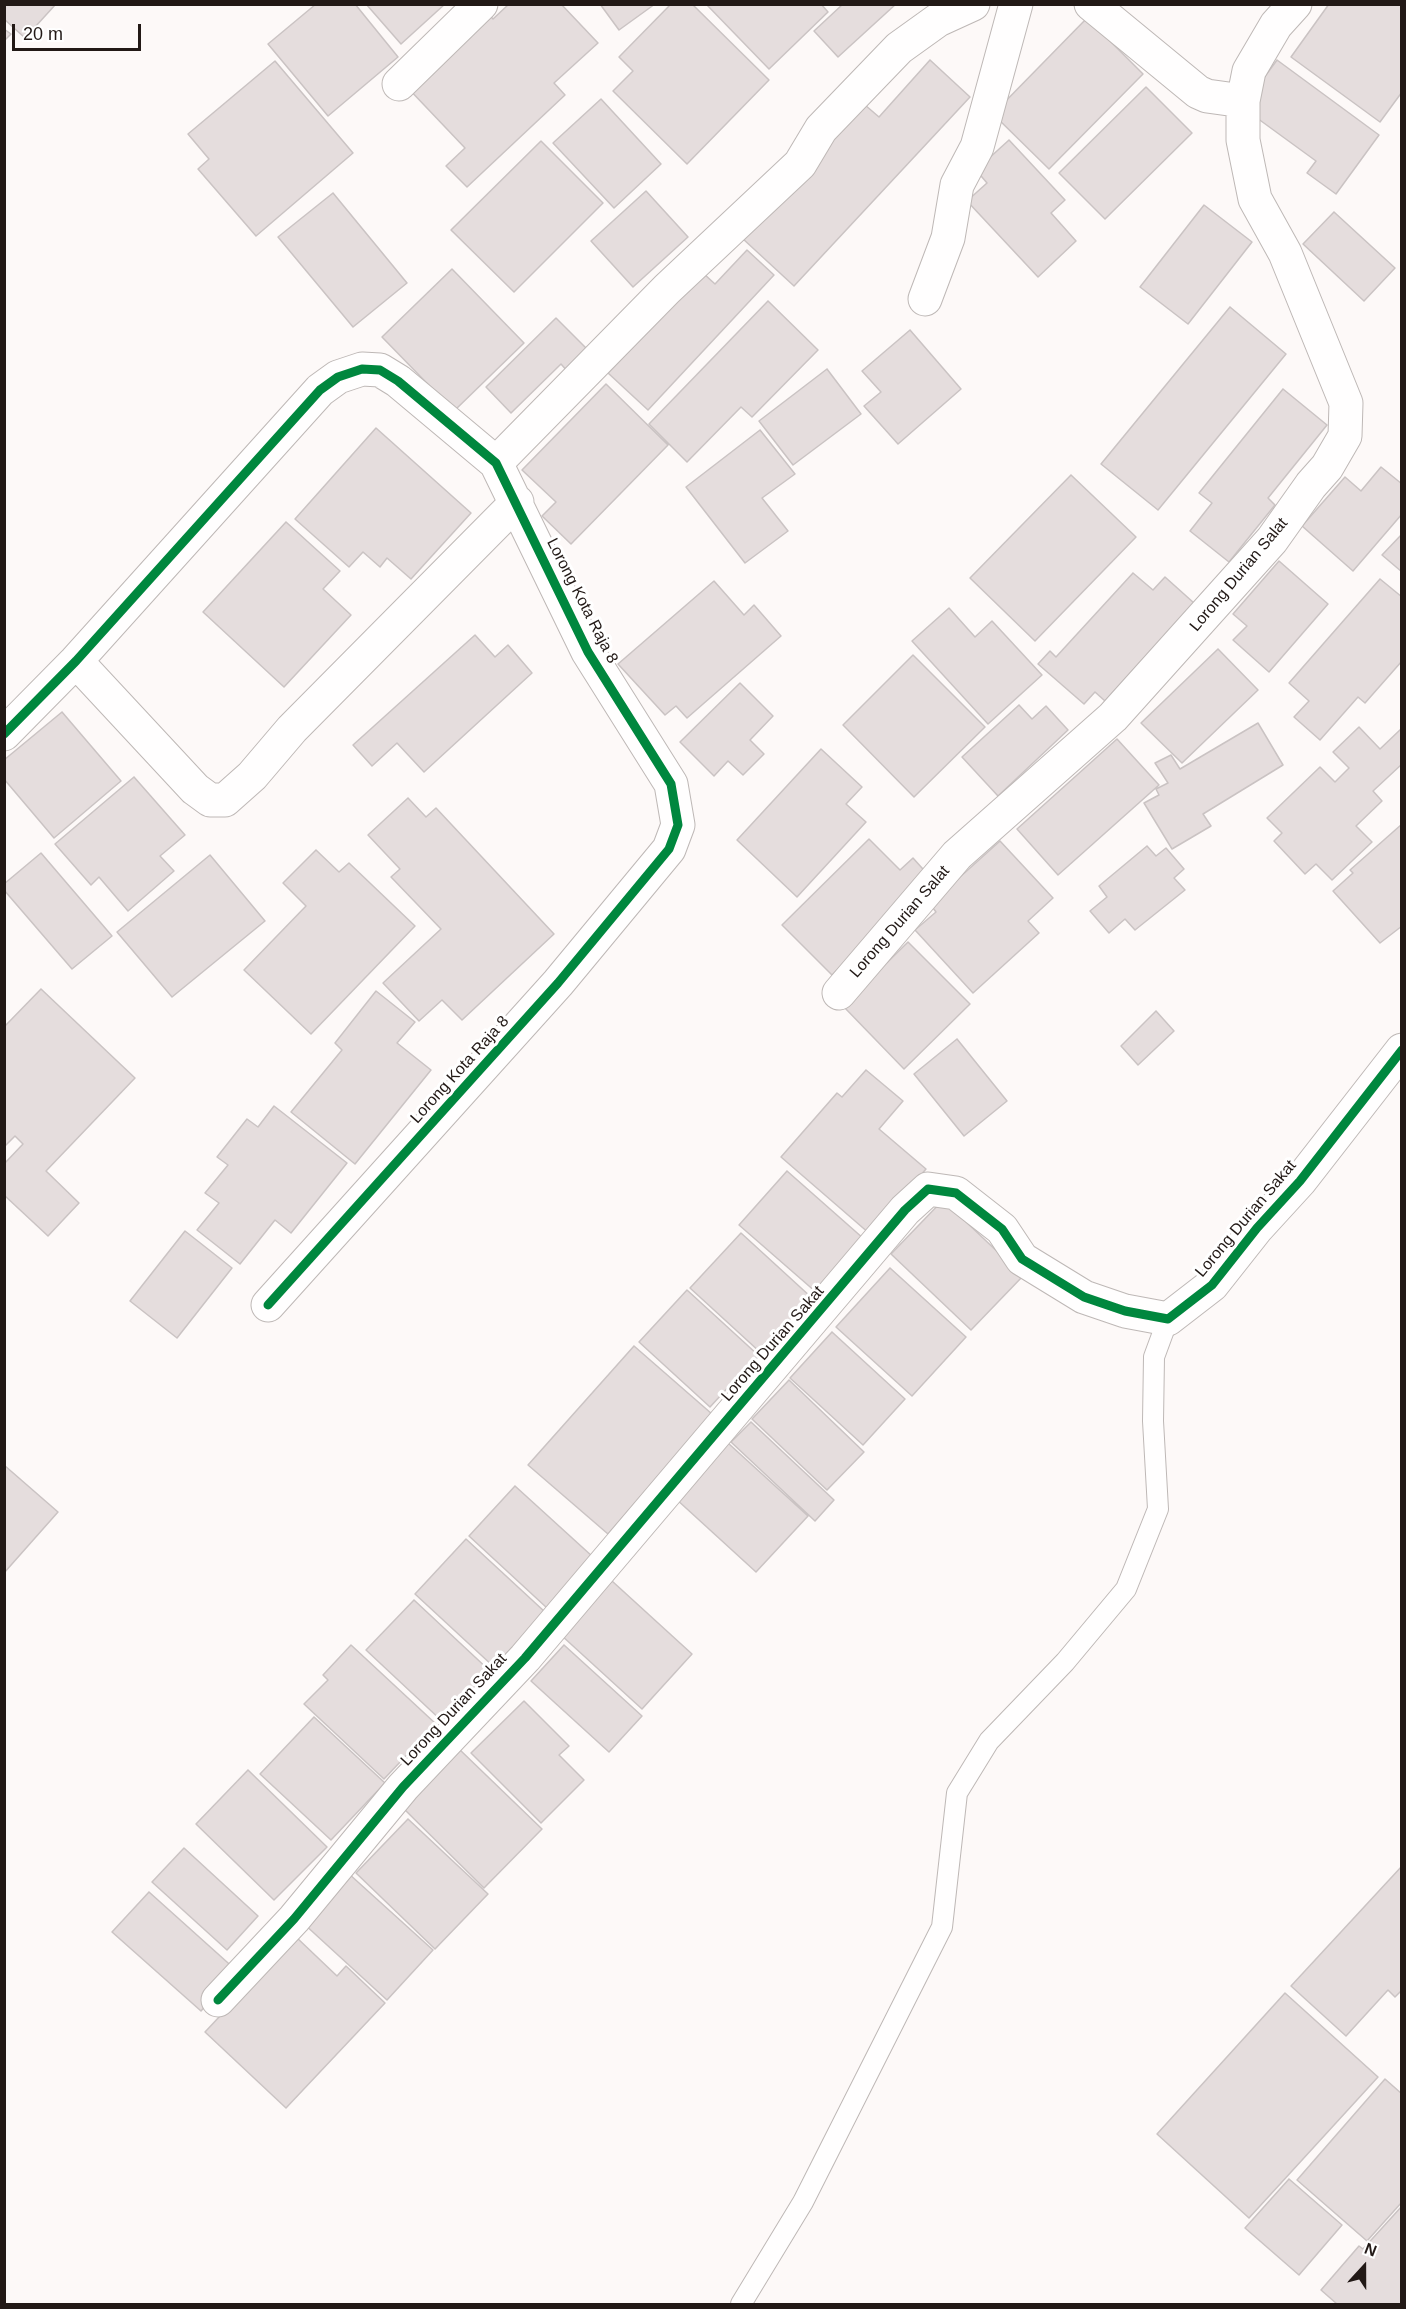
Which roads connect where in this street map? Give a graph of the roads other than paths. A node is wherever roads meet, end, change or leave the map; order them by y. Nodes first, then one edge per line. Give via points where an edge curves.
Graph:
1 (482, 4) edge
2 (973, 4) edge
3 (1016, 4) edge
4 (1091, 4) edge
5 (1286, 15) edge
6 (399, 84) dead end
7 (1243, 101) junction
8 (925, 299) dead end
9 (496, 463) junction
10 (517, 502) junction
11 (76, 661) junction
12 (4, 734) edge
13 (839, 993) dead end
14 (1401, 1050) edge
15 (268, 1305) dead end
16 (1168, 1319) junction
17 (218, 2000) dead end
18 (741, 2304) edge

1 - 6 street
2 - 9 street via 938,20 899,48 821,129 800,164 667,289
3 - 8 street via 977,147 957,185 948,238
4 - 7 street via 1198,92
5 - 7 street, Lorong Durian Salat via 1249,71
7 - 13 street, Lorong Durian Salat via 1242,140 1255,199 1285,253 1346,403 1346,436 1328,467 1272,540 1129,700 957,855
9 - 10 street, Lorong Kota Raja 8
9 - 11 street, Lorong Kota Raja 8 via 380,370 362,369 338,377 320,390
10 - 11 street via 225,800 210,800 195,789
10 - 15 street, Lorong Kota Raja 8 via 588,652 671,784 678,825 669,849 558,983
11 - 12 street, Lorong Kota Raja 8
14 - 16 street, Lorong Durian Sakat via 1300,1181 1212,1286
16 - 17 street, Lorong Durian Sakat via 1125,1311 1084,1297 1022,1259 1002,1228 956,1193 928,1189 905,1210 525,1658 403,1787 294,1919
16 - 18 lane via 1154,1357 1158,1509 1126,1589 1065,1662 989,1741 957,1793 942,1927 803,2202

